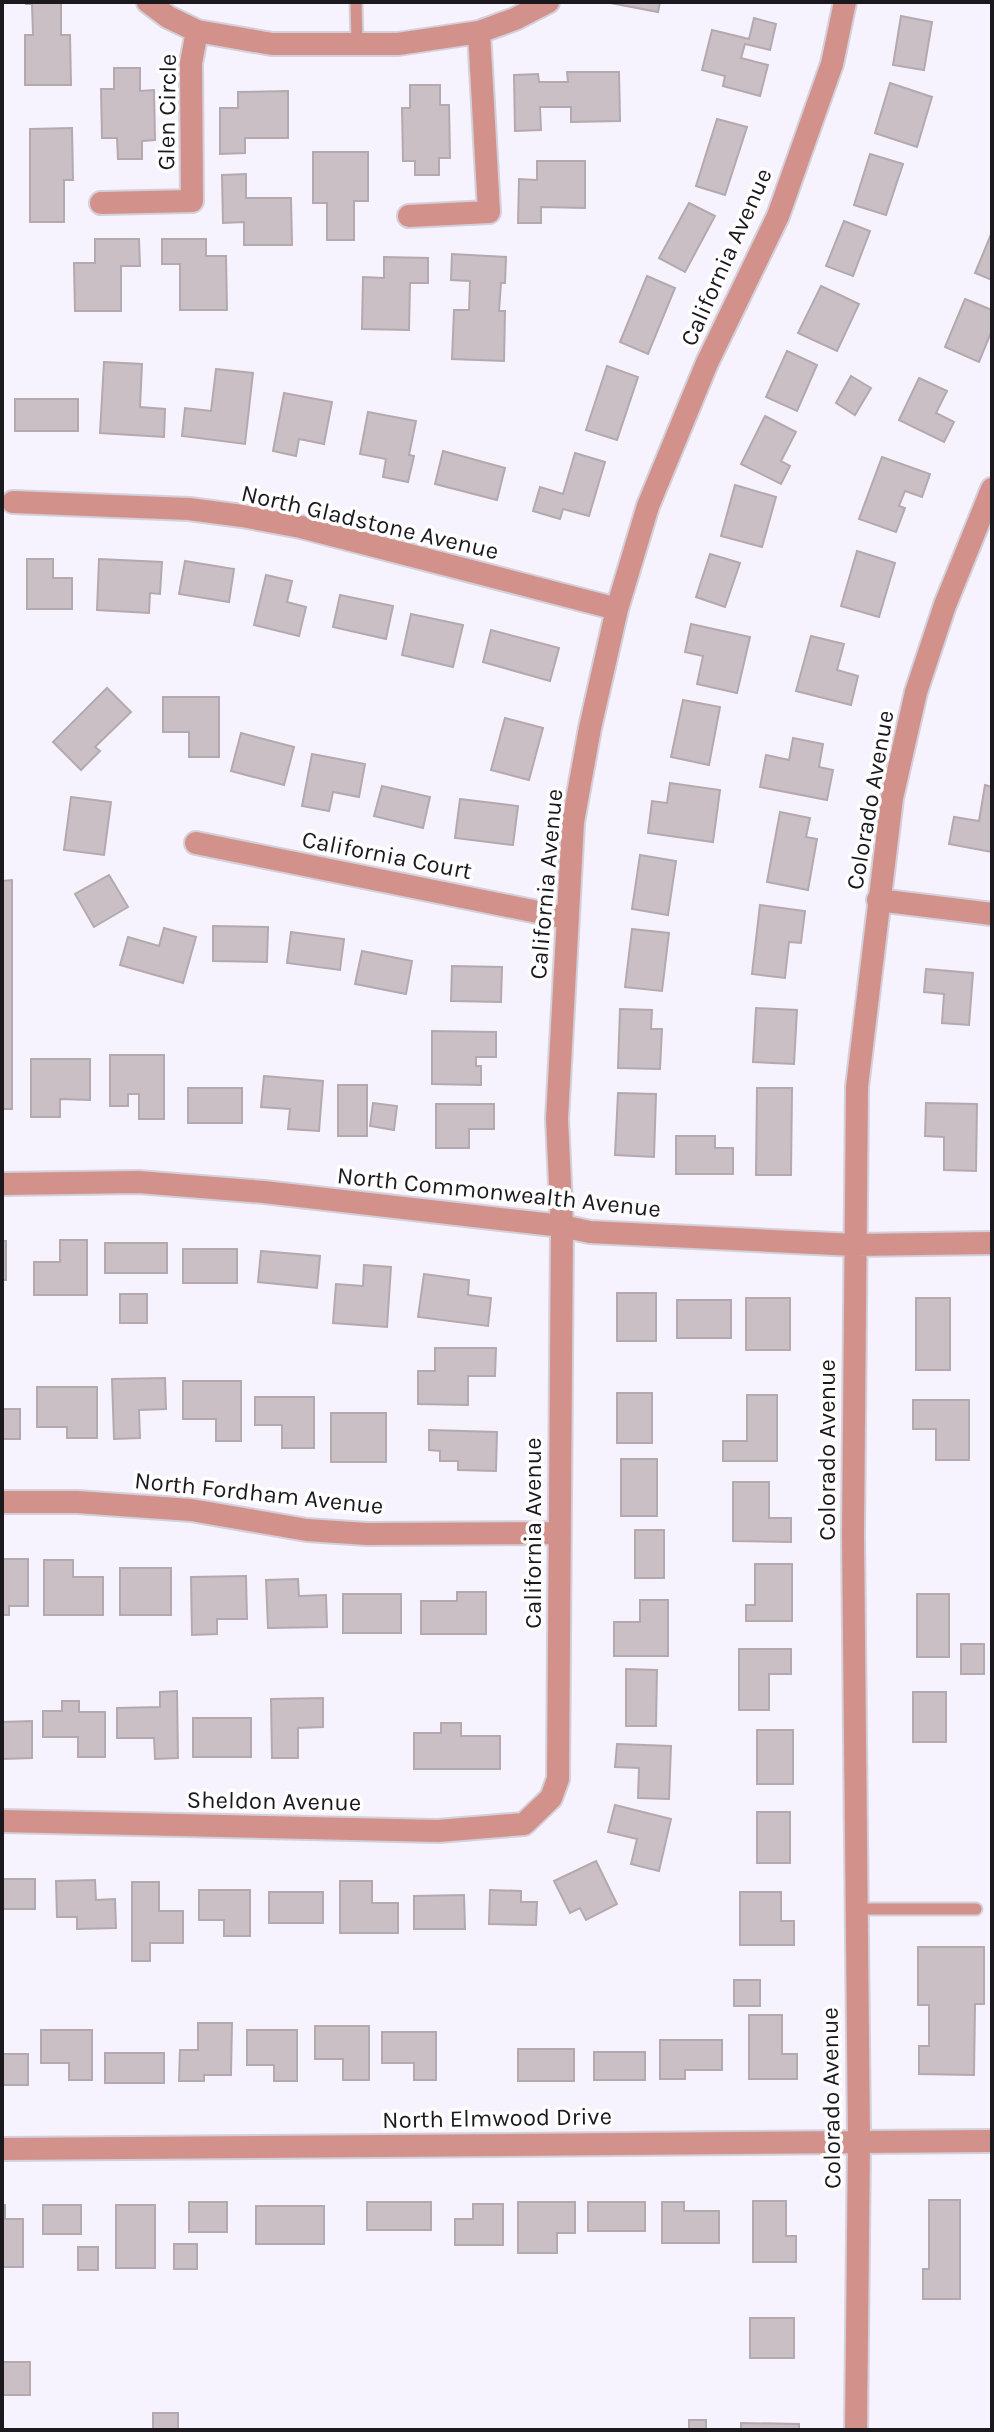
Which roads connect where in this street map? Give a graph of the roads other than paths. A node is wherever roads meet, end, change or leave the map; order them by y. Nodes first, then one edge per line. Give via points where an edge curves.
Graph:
1 (148, 2) edge
2 (356, 2) edge
3 (548, 2) edge
4 (845, 2) edge
5 (197, 31) junction
6 (479, 32) junction
7 (357, 43) junction
8 (101, 203) dead end
9 (409, 216) dead end
10 (992, 489) edge
11 (13, 502) dead end
12 (617, 609) junction
13 (196, 843) dead end
14 (878, 900) junction
15 (992, 914) edge
16 (567, 918) junction
17 (2, 1184) edge
18 (562, 1226) junction
19 (992, 1243) edge
20 (855, 1245) junction
21 (2, 1502) edge
22 (559, 1533) junction
23 (539, 1810) joint
24 (2, 1821) edge
25 (855, 1909) junction
26 (976, 1909) dead end
27 (859, 2140) junction
28 (992, 2141) edge
29 (2, 2149) edge
30 (856, 2430) edge

1 - 5 street
2 - 7 lane
3 - 6 street
4 - 12 street, California Avenue via 832,64 778,216 707,363 648,506
5 - 7 street via 272,44
5 - 8 street, Glen Circle via 191,63 192,201
6 - 7 street via 398,44
6 - 9 street via 489,212
10 - 14 street, Colorado Avenue via 916,692 892,798
11 - 12 street, North Gladstone Avenue via 189,509 272,521
12 - 16 street, California Avenue via 573,822
13 - 16 street, California Court
14 - 15 street
14 - 20 street, Colorado Avenue via 857,1087
16 - 18 street, California Avenue via 557,1119
17 - 18 street, North Commonwealth Avenue via 138,1182
18 - 20 street, North Commonwealth Avenue via 590,1232
18 - 22 street, California Avenue
19 - 20 street, North Commonwealth Avenue
20 - 25 street, Colorado Avenue
21 - 22 street, North Fordham Avenue via 191,1510 307,1530 367,1534
22 - 23 street, California Avenue via 558,1779
23 - 24 street, Sheldon Avenue via 524,1824 438,1831
25 - 26 lane
25 - 27 street, Colorado Avenue
27 - 28 street, North Elmwood Drive
27 - 29 street, North Elmwood Drive
27 - 30 street, Colorado Avenue

